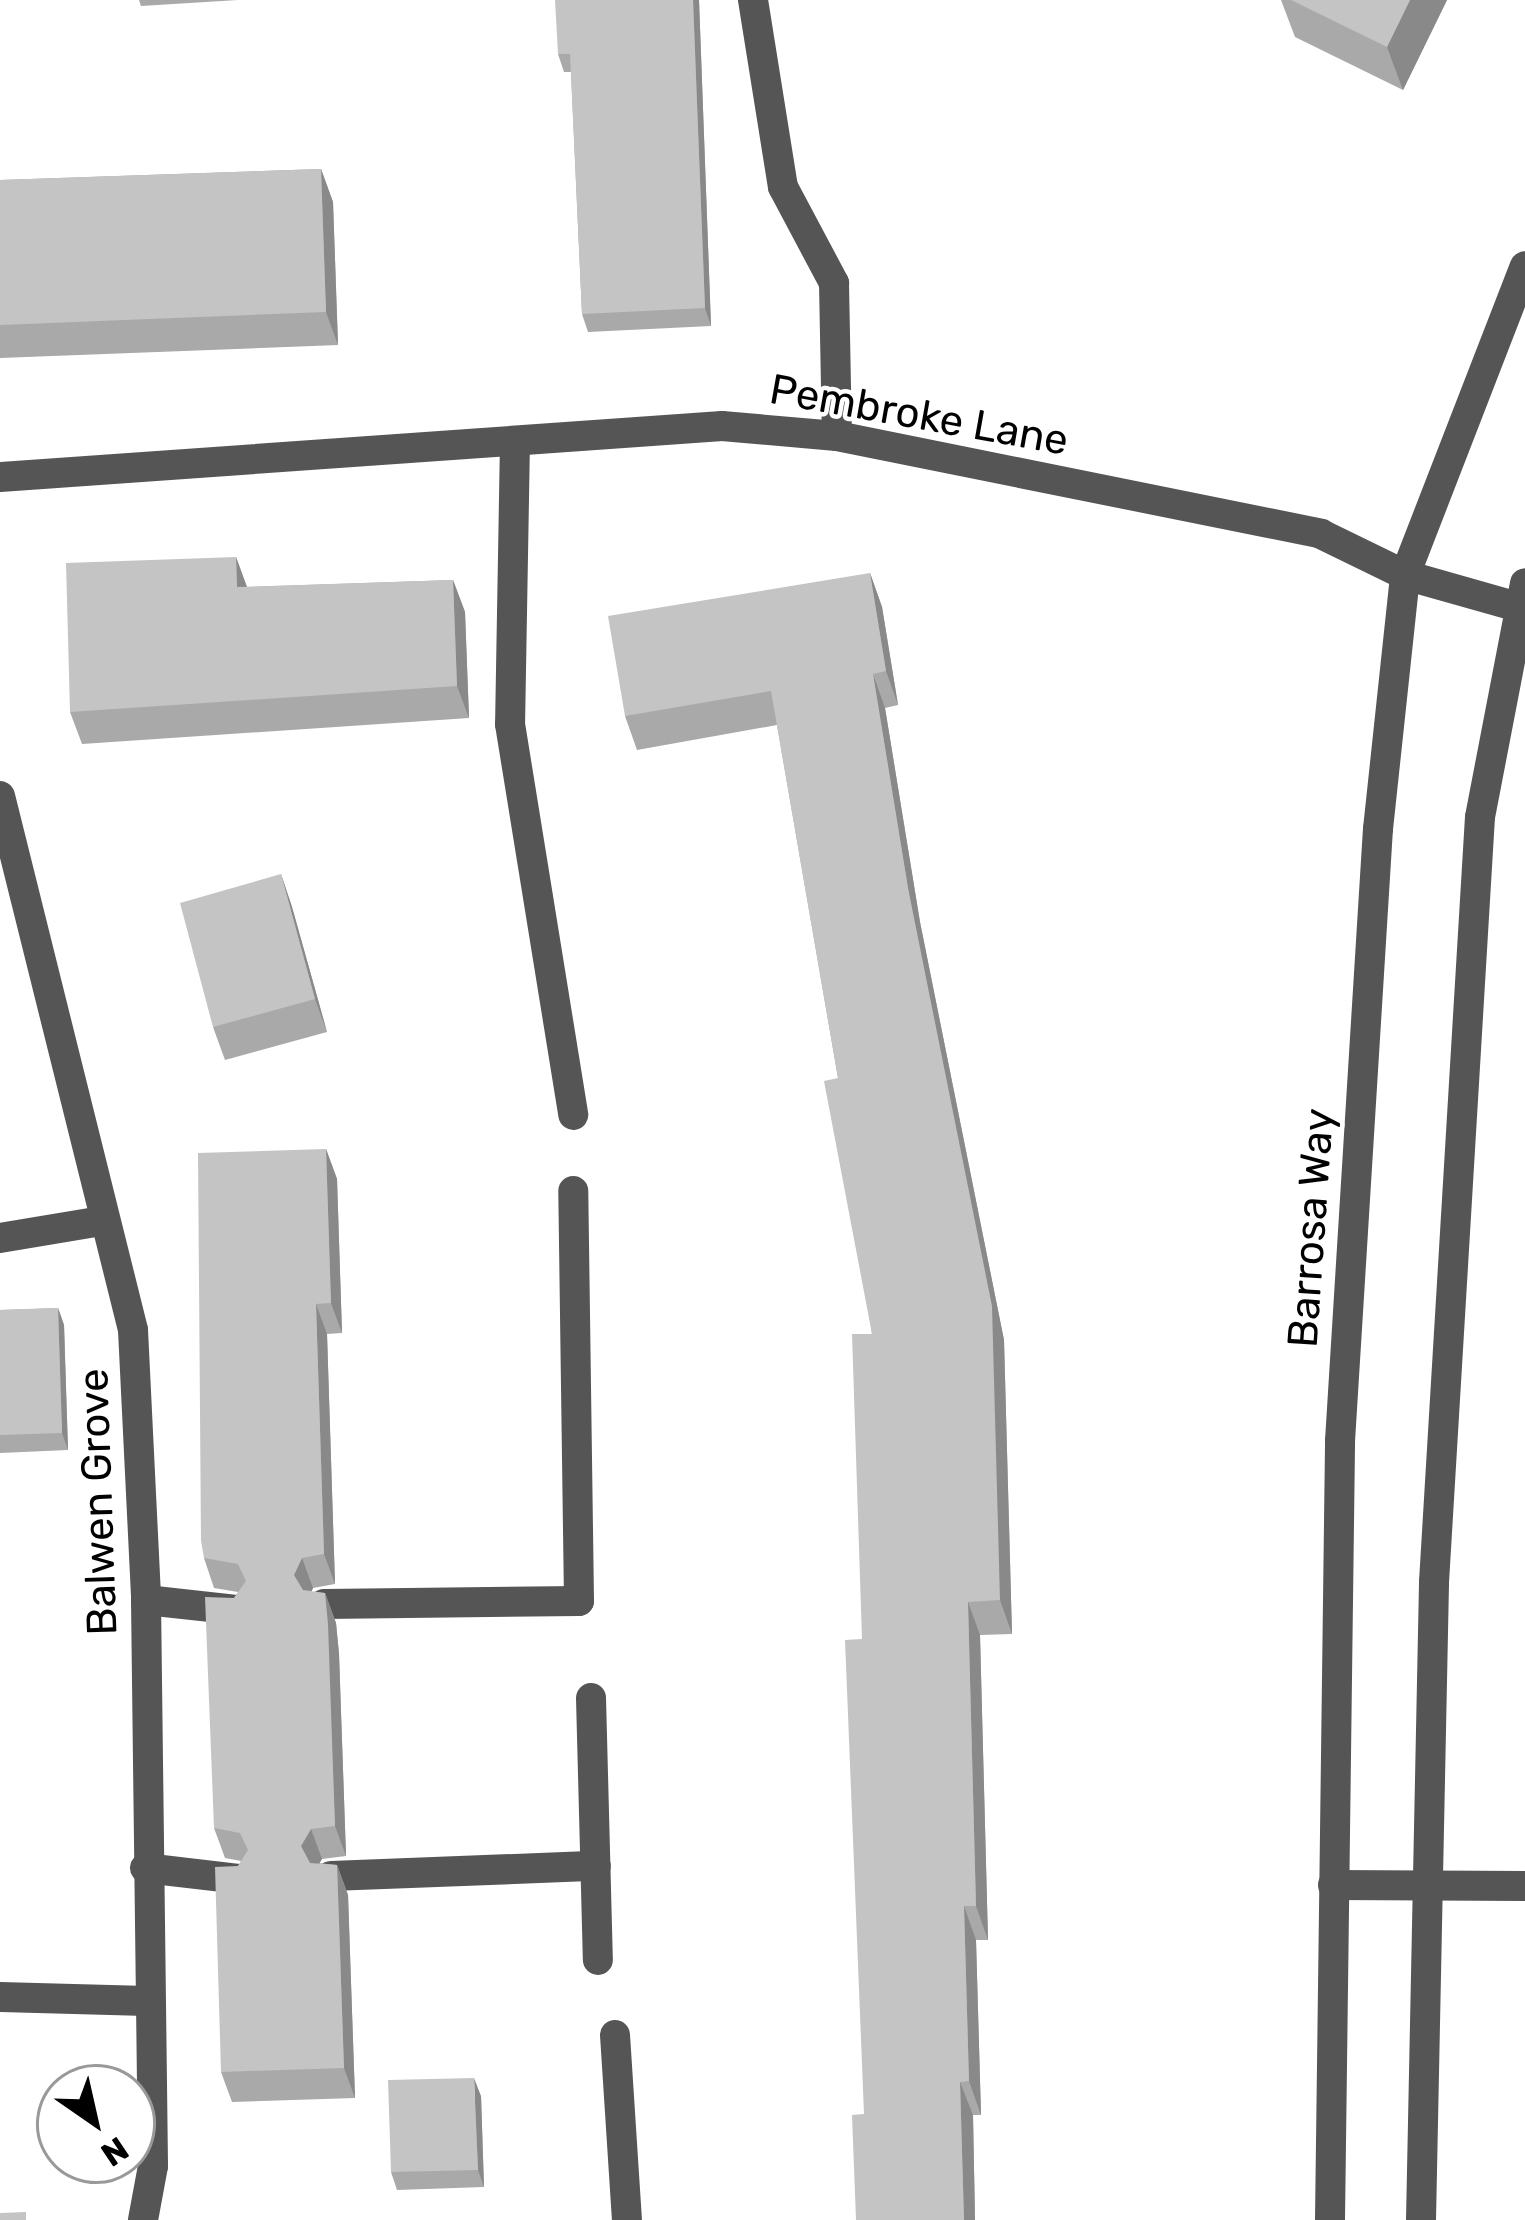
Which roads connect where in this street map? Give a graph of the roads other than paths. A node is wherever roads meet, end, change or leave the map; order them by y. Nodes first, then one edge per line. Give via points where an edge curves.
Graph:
1 (753, 0) edge
2 (1525, 266) edge
3 (837, 436) junction
4 (515, 441) junction
5 (0, 477) edge
6 (1405, 575) junction
7 (1522, 596) edge
8 (0, 796) edge
9 (573, 1115) dead end
10 (573, 1190) dead end
11 (102, 1221) junction
12 (0, 1238) edge
13 (146, 1600) junction
14 (324, 1604) edge
15 (238, 1610) edge
16 (591, 1698) dead end
17 (596, 1866) junction
18 (145, 1868) junction
19 (331, 1876) edge
20 (240, 1879) edge
21 (1333, 1885) junction
22 (1426, 1885) junction
23 (1525, 1886) edge
24 (598, 1960) dead end
25 (0, 1997) edge
26 (147, 2002) junction
27 (615, 2035) dead end
28 (143, 2220) edge
29 (627, 2220) edge
30 (1330, 2220) edge
31 (1421, 2220) edge

1 - 3 street via 783,187 834,283
2 - 6 street, Barrosa Way
3 - 4 street, Pembroke Lane via 722,426
3 - 6 street, Pembroke Lane via 1321,534
4 - 5 street, Pembroke Lane
4 - 9 street via 510,724
6 - 7 street, Pembroke Lane
6 - 21 street, Barrosa Way via 1378,830 1340,1441
7 - 22 street via 1480,817 1442,1438
8 - 11 street, Balwen Grove
10 - 14 street via 579,1601
11 - 12 street
11 - 13 street, Balwen Grove via 133,1330
13 - 15 street
13 - 18 street, Balwen Grove
16 - 17 street
17 - 19 street
17 - 24 street
18 - 20 street
18 - 26 street, Balwen Grove
21 - 22 street
21 - 30 street, Barrosa Way
22 - 23 street
22 - 31 street
25 - 26 street
26 - 28 street, Balwen Grove via 153,2166
27 - 29 street

